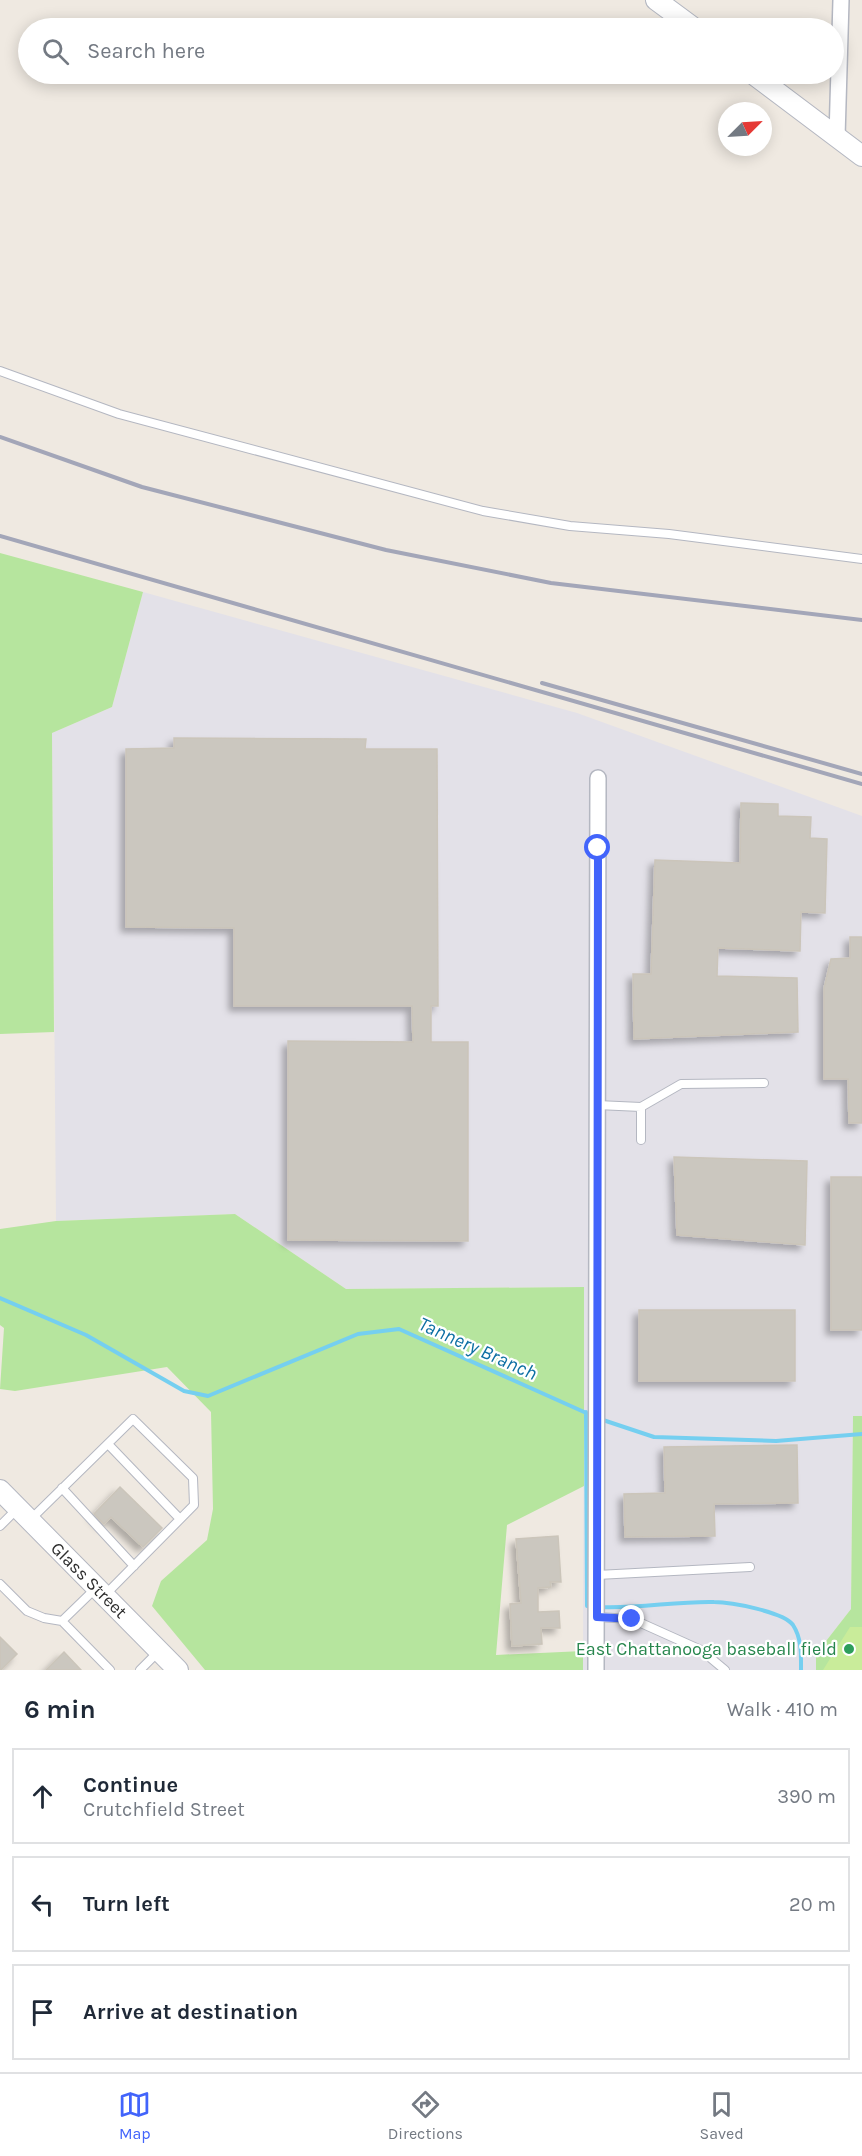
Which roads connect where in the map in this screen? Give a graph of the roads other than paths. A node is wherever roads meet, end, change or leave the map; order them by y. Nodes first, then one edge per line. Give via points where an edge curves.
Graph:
1 (656, 0) edge
2 (840, 0) edge
3 (680, 18) edge
4 (840, 18) edge
5 (766, 84) edge
6 (838, 84) edge
7 (837, 137) junction
8 (862, 156) edge
9 (0, 371) edge
10 (862, 559) edge
11 (598, 778) dead end
12 (764, 1083) dead end
13 (597, 1105) junction
14 (641, 1107) junction
15 (641, 1140) dead end
16 (108, 1444) junction
17 (62, 1488) junction
18 (0, 1490) edge
19 (24, 1514) junction
20 (180, 1519) junction
21 (0, 1526) edge
22 (134, 1566) junction
23 (750, 1567) dead end
24 (597, 1575) junction
25 (0, 1584) edge
26 (101, 1592) junction
27 (597, 1616) junction
28 (62, 1621) junction
29 (159, 1651) junction
30 (110, 1670) edge
31 (140, 1670) edge
32 (178, 1670) edge
33 (597, 1670) edge
34 (725, 1670) edge

1 - 3 street
2 - 4 street
5 - 7 street
6 - 7 street
7 - 8 street
9 - 10 lane via 119,414 483,511 570,526 669,534
11 - 13 street
12 - 14 lane via 681,1084
13 - 14 lane
13 - 24 street
14 - 15 lane
16 - 17 lane
16 - 20 lane
16 - 20 lane via 133,1419 193,1478 194,1505
17 - 19 lane
17 - 22 lane
18 - 19 street, Glass Street
19 - 21 lane
19 - 26 street, Glass Street
20 - 22 lane
22 - 26 lane
23 - 24 lane
24 - 27 street
25 - 28 lane via 27,1611
26 - 28 lane
26 - 29 street, Glass Street
27 - 33 street
27 - 34 lane via 632,1619 701,1650
28 - 30 lane
29 - 31 lane
29 - 32 street, Glass Street

